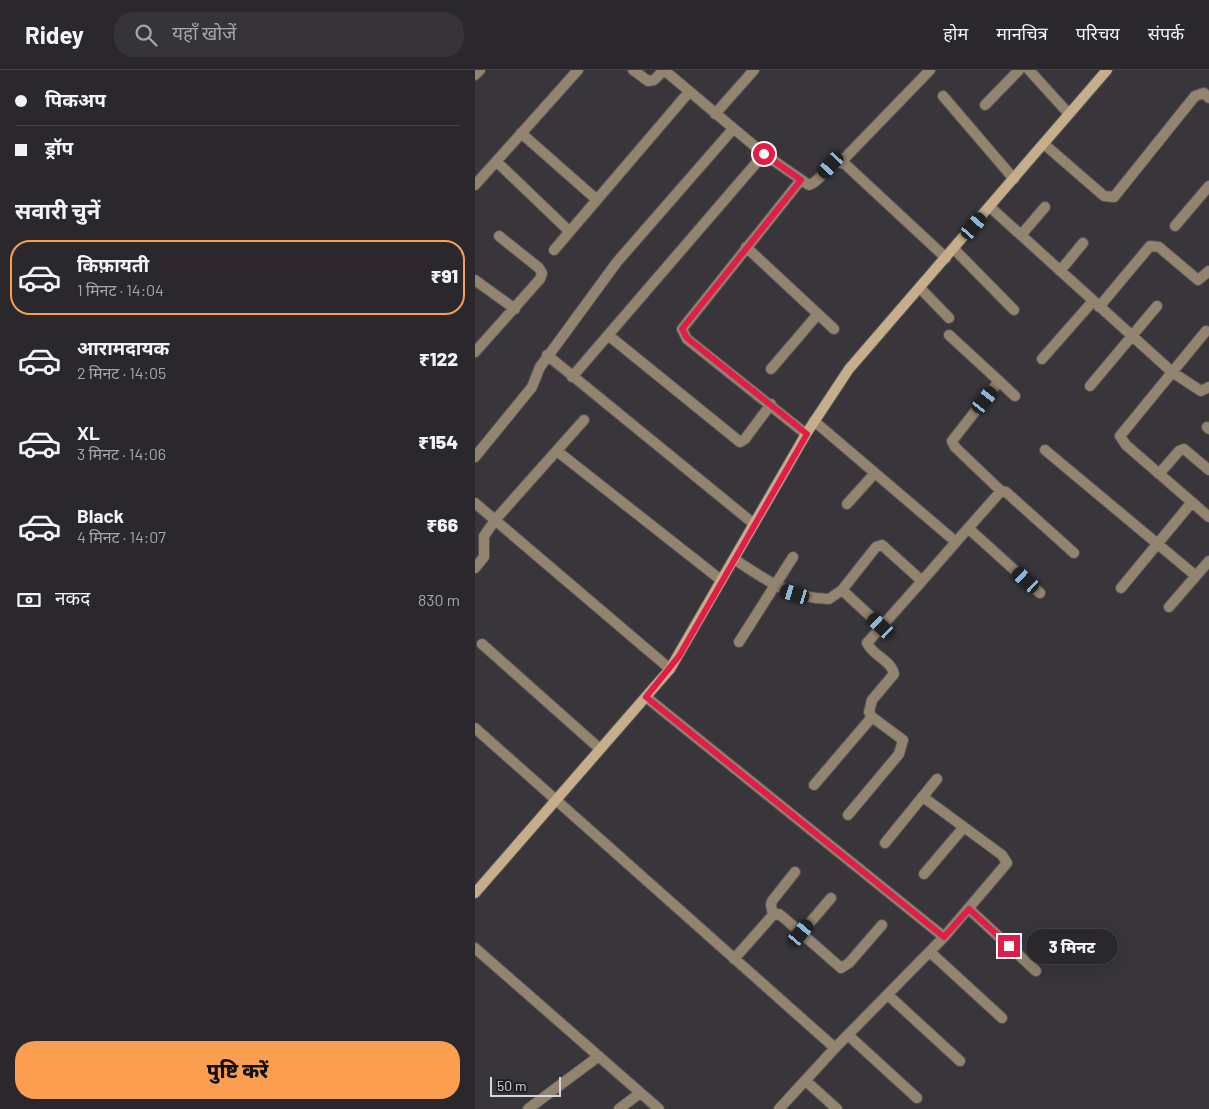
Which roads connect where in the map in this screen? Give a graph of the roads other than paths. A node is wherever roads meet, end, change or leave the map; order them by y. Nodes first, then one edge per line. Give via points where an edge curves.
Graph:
1 (480, 70) edge
2 (578, 70) edge
3 (633, 70) edge
4 (754, 70) edge
5 (930, 70) edge
6 (1019, 70) edge
7 (1029, 70) edge
8 (1107, 70) edge
9 (475, 76) edge
10 (689, 92) junction
11 (943, 96) dead end
12 (1209, 98) edge
13 (985, 105) dead end
14 (715, 114) junction
15 (1069, 114) junction
16 (733, 129) junction
17 (521, 133) junction
18 (1044, 144) junction
19 (764, 154) junction
20 (497, 162) junction
21 (840, 163) junction
22 (1014, 179) junction
23 (801, 180) junction
24 (475, 185) edge
25 (1209, 186) edge
26 (596, 199) junction
27 (990, 207) junction
28 (1045, 207) dead end
29 (1175, 226) dead end
30 (569, 231) junction
31 (1021, 235) junction
32 (499, 236) dead end
33 (1083, 242) dead end
34 (746, 247) junction
35 (954, 249) junction
36 (553, 250) dead end
37 (946, 258) junction
38 (1059, 271) junction
39 (1209, 271) edge
40 (475, 280) edge
41 (920, 288) junction
42 (1096, 304) junction
43 (1157, 306) dead end
44 (515, 309) junction
45 (1014, 310) dead end
46 (818, 314) junction
47 (949, 318) dead end
48 (834, 329) dead end
49 (1206, 331) dead end
50 (608, 335) junction
51 (949, 335) dead end
52 (1132, 335) junction
53 (475, 352) edge
54 (547, 355) junction
55 (1043, 360) dead end
56 (771, 368) dead end
57 (1172, 372) junction
58 (572, 376) junction
59 (999, 381) junction
60 (1090, 386) dead end
61 (1209, 386) edge
62 (1015, 396) dead end
63 (771, 404) junction
64 (584, 420) dead end
65 (814, 421) junction
66 (807, 434) junction
67 (1045, 450) dead end
68 (557, 451) junction
69 (475, 457) edge
70 (1209, 470) edge
71 (875, 473) junction
72 (1159, 474) junction
73 (1001, 491) junction
74 (1192, 502) junction
75 (475, 503) edge
76 (847, 504) dead end
77 (1209, 517) edge
78 (495, 520) junction
79 (754, 524) junction
80 (968, 528) junction
81 (956, 542) junction
82 (1157, 544) junction
83 (1074, 553) dead end
84 (793, 557) dead end
85 (734, 559) junction
86 (1209, 561) edge
87 (475, 568) edge
88 (1196, 576) junction
89 (721, 580) junction
90 (922, 581) junction
91 (774, 586) junction
92 (1121, 588) dead end
93 (842, 590) junction
94 (1040, 593) dead end
95 (1169, 607) dead end
96 (881, 626) junction
97 (739, 642) dead end
98 (482, 644) dead end
99 (670, 669) junction
100 (646, 697) junction
101 (872, 717) junction
102 (475, 728) edge
103 (600, 749) junction
104 (937, 779) dead end
105 (814, 785) dead end
106 (923, 797) junction
107 (555, 802) junction
108 (848, 815) dead end
109 (964, 827) junction
110 (885, 843) dead end
111 (795, 872) dead end
112 (924, 874) dead end
113 (475, 893) edge
114 (831, 898) dead end
115 (969, 909) junction
116 (773, 915) junction
117 (883, 925) dead end
118 (801, 933) junction
119 (944, 937) junction
120 (475, 948) edge
121 (930, 952) junction
122 (734, 959) junction
123 (1036, 971) dead end
124 (888, 994) junction
125 (1002, 1018) dead end
126 (848, 1035) junction
127 (835, 1048) junction
128 (599, 1056) junction
129 (960, 1062) dead end
130 (806, 1081) junction
131 (640, 1092) junction
132 (917, 1098) dead end
133 (528, 1109) edge
134 (619, 1109) edge
135 (659, 1109) edge
136 (779, 1109) edge
137 (837, 1109) edge

1 - 9 street
2 - 17 street
3 - 10 street via 648,81 654,80 664,70
4 - 14 street
5 - 21 street
6 - 13 street
7 - 15 street
8 - 15 street
10 - 14 street
10 - 26 street
11 - 22 street
12 - 18 street via 1204,93 1195,96 1113,197 1104,196
14 - 16 street
15 - 18 street
16 - 19 street
16 - 54 street via 617,262
17 - 20 street
17 - 26 street
18 - 22 street
19 - 23 street
19 - 50 street
20 - 24 street
20 - 30 street
21 - 23 street via 831,165 815,183
21 - 37 street
22 - 27 street
23 - 34 street
25 - 29 street
26 - 30 street
27 - 31 street
27 - 35 street
28 - 31 street
30 - 36 street
31 - 38 street
32 - 44 street via 542,273
33 - 38 street
34 - 46 street
34 - 63 street via 682,329 687,338
35 - 37 street
35 - 45 street
37 - 41 street
38 - 42 street
39 - 42 street via 1198,280 1159,246 1153,245
40 - 44 street
41 - 47 street
41 - 65 street via 849,369
42 - 52 street
42 - 55 street
43 - 52 street
44 - 53 street
46 - 48 street
46 - 56 street
49 - 57 street
50 - 58 street
50 - 63 street via 740,442
51 - 59 street
52 - 57 street
52 - 60 street
54 - 58 street
54 - 69 street via 532,387
57 - 61 street via 1201,392
57 - 72 street via 1120,436
58 - 79 street
59 - 62 street
59 - 73 street via 952,441
63 - 66 street
64 - 68 street
65 - 66 street
65 - 71 street
66 - 79 street
67 - 82 street
68 - 78 street
68 - 89 street
70 - 72 street via 1184,449 1179,450
71 - 76 street
71 - 81 street
72 - 74 street
73 - 80 street
73 - 83 street
74 - 77 street
74 - 82 street
75 - 78 street
78 - 87 street via 484,536 485,557
78 - 99 street
79 - 85 street
80 - 81 street
80 - 94 street
81 - 90 street
82 - 88 street
82 - 92 street
84 - 91 street
85 - 89 street
85 - 91 street
86 - 88 street
88 - 95 street
89 - 99 street
90 - 93 street via 885,546 879,546
90 - 96 street
91 - 93 street via 823,599 829,599
91 - 97 street
93 - 96 street
96 - 101 street via 867,643 893,668 894,674 869,706
98 - 103 street
99 - 100 street
100 - 103 street
100 - 119 street
101 - 105 street
101 - 108 street via 903,740 899,754
102 - 107 street
103 - 107 street
104 - 106 street
106 - 109 street
106 - 110 street
107 - 113 street
107 - 122 street
109 - 112 street
109 - 115 street via 1002,855 1007,863
111 - 116 street via 772,901
114 - 118 street
115 - 119 street
115 - 123 street
116 - 118 street via 779,914
116 - 122 street
117 - 118 street via 841,968
119 - 121 street
120 - 128 street
121 - 124 street
121 - 125 street
122 - 127 street
124 - 126 street
124 - 129 street
126 - 127 street
126 - 132 street
127 - 130 street
128 - 131 street
128 - 133 street
130 - 136 street
130 - 137 street
131 - 134 street
131 - 135 street

